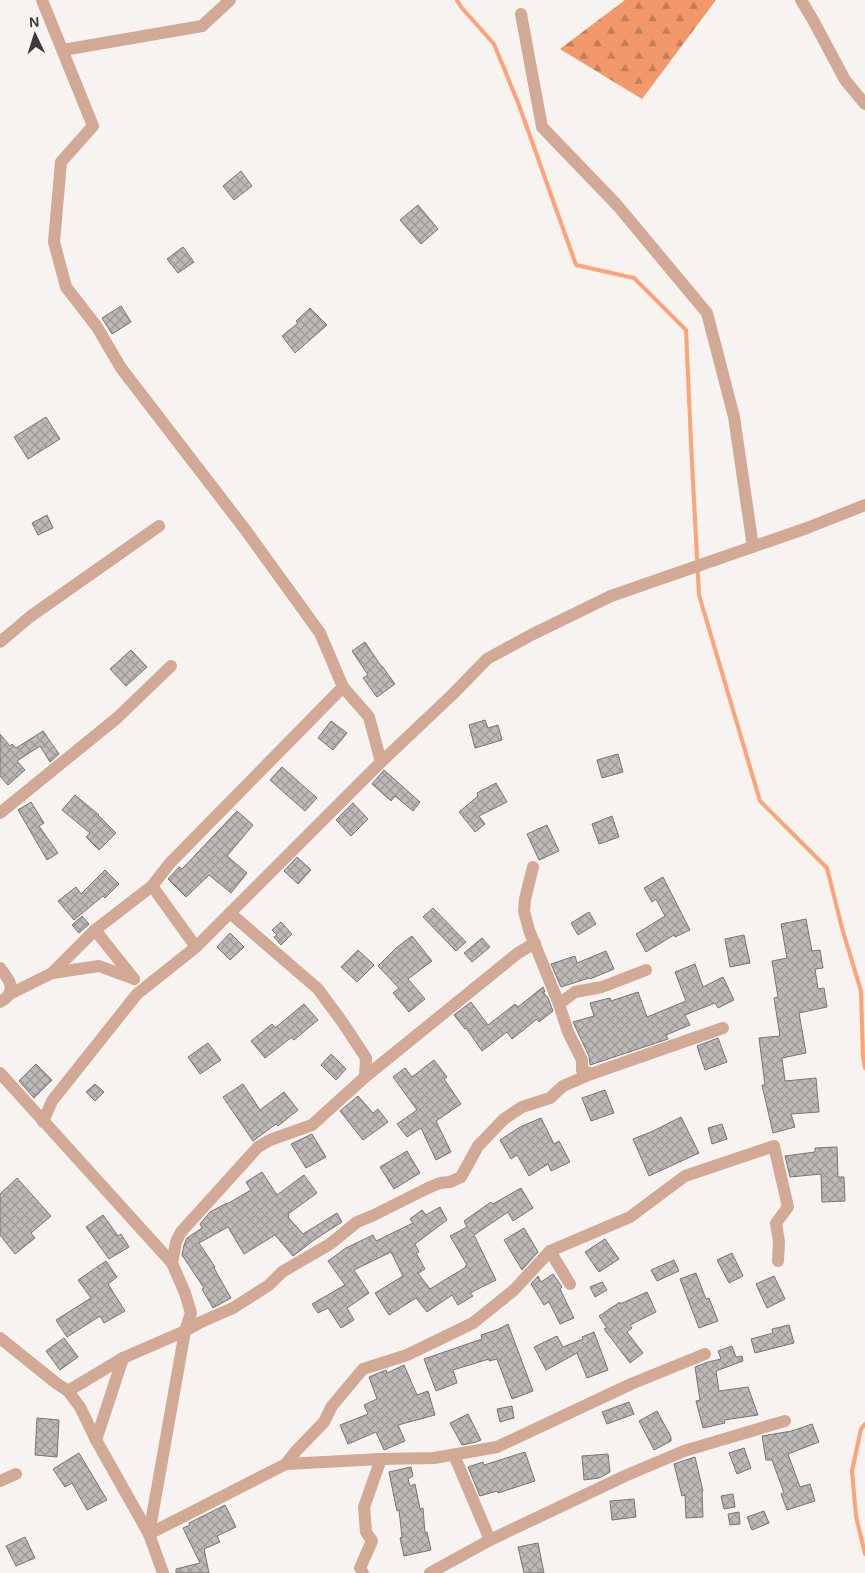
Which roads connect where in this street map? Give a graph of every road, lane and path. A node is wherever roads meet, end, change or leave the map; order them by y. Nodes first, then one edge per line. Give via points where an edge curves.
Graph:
1 (42, 0) edge
2 (230, 0) edge
3 (801, 0) edge
4 (521, 14) dead end
5 (63, 50) junction
6 (865, 104) edge
7 (865, 505) edge
8 (159, 526) dead end
9 (753, 547) junction
10 (0, 642) edge
11 (172, 666) dead end
12 (343, 687) junction
13 (381, 762) junction
14 (0, 813) edge
15 (533, 867) dead end
16 (152, 886) junction
17 (230, 913) junction
18 (95, 930) junction
19 (535, 943) junction
20 (196, 947) junction
21 (0, 968) edge
22 (646, 970) dead end
23 (52, 973) junction
24 (134, 979) junction
25 (137, 994) junction
26 (5, 998) edge
27 (559, 1004) junction
28 (723, 1028) dead end
29 (0, 1073) edge
30 (591, 1074) junction
31 (365, 1077) junction
32 (52, 1101) junction
33 (30, 1107) junction
34 (43, 1122) junction
35 (550, 1251) junction
36 (778, 1261) dead end
37 (172, 1263) junction
38 (570, 1284) dead end
39 (196, 1318) junction
40 (186, 1331) junction
41 (0, 1338) edge
42 (706, 1354) dead end
43 (123, 1358) junction
44 (68, 1391) junction
45 (785, 1421) dead end
46 (96, 1440) junction
47 (454, 1455) junction
48 (381, 1459) junction
49 (286, 1464) junction
50 (16, 1474) dead end
51 (0, 1481) edge
52 (149, 1534) junction
53 (490, 1540) junction
54 (163, 1573) edge
55 (363, 1573) edge
56 (430, 1573) edge

1 - 5 street
2 - 5 street via 202,26
3 - 6 street via 845,80
4 - 9 street via 542,127 617,205 707,313 734,417
5 - 12 street via 93,126 60,162 54,242 66,287 97,327 121,368 320,633
7 - 9 street
8 - 10 street via 31,616
9 - 13 street via 612,596 487,659
11 - 14 street via 117,718
12 - 13 street via 369,717
12 - 16 street via 170,863
13 - 17 street
15 - 19 street via 524,911
16 - 18 street
16 - 20 street
17 - 20 street
17 - 31 street via 318,989 366,1058
18 - 23 street
18 - 24 street
19 - 27 street
19 - 31 street via 518,953
20 - 25 street
21 - 26 street via 11,986
22 - 27 street via 602,987 575,992
23 - 24 street via 99,966
23 - 26 street
24 - 25 street
25 - 32 street
27 - 30 street via 582,1060 582,1070
28 - 30 street
29 - 33 street
30 - 39 street via 563,1086 550,1098 522,1107 504,1120 478,1146 461,1177 428,1188 357,1222 330,1244 282,1272 269,1286 233,1308
31 - 37 street via 312,1125 258,1147 181,1232
32 - 33 street
32 - 34 street
33 - 34 street
34 - 37 street
35 - 36 street via 630,1217 686,1176 774,1146 788,1207 776,1223
35 - 38 street
35 - 49 street via 514,1290 473,1323 407,1355 364,1369 332,1406 324,1422
37 - 39 street
39 - 40 street
40 - 43 street
40 - 52 street
41 - 44 street
42 - 47 street via 631,1384 497,1447
43 - 44 street
43 - 46 street
44 - 46 street
45 - 53 street via 684,1451
46 - 52 street
47 - 48 street
47 - 53 street
48 - 49 street
48 - 55 street via 364,1507 366,1532 372,1541 360,1568
49 - 52 street
50 - 51 street
52 - 54 street
53 - 56 street

